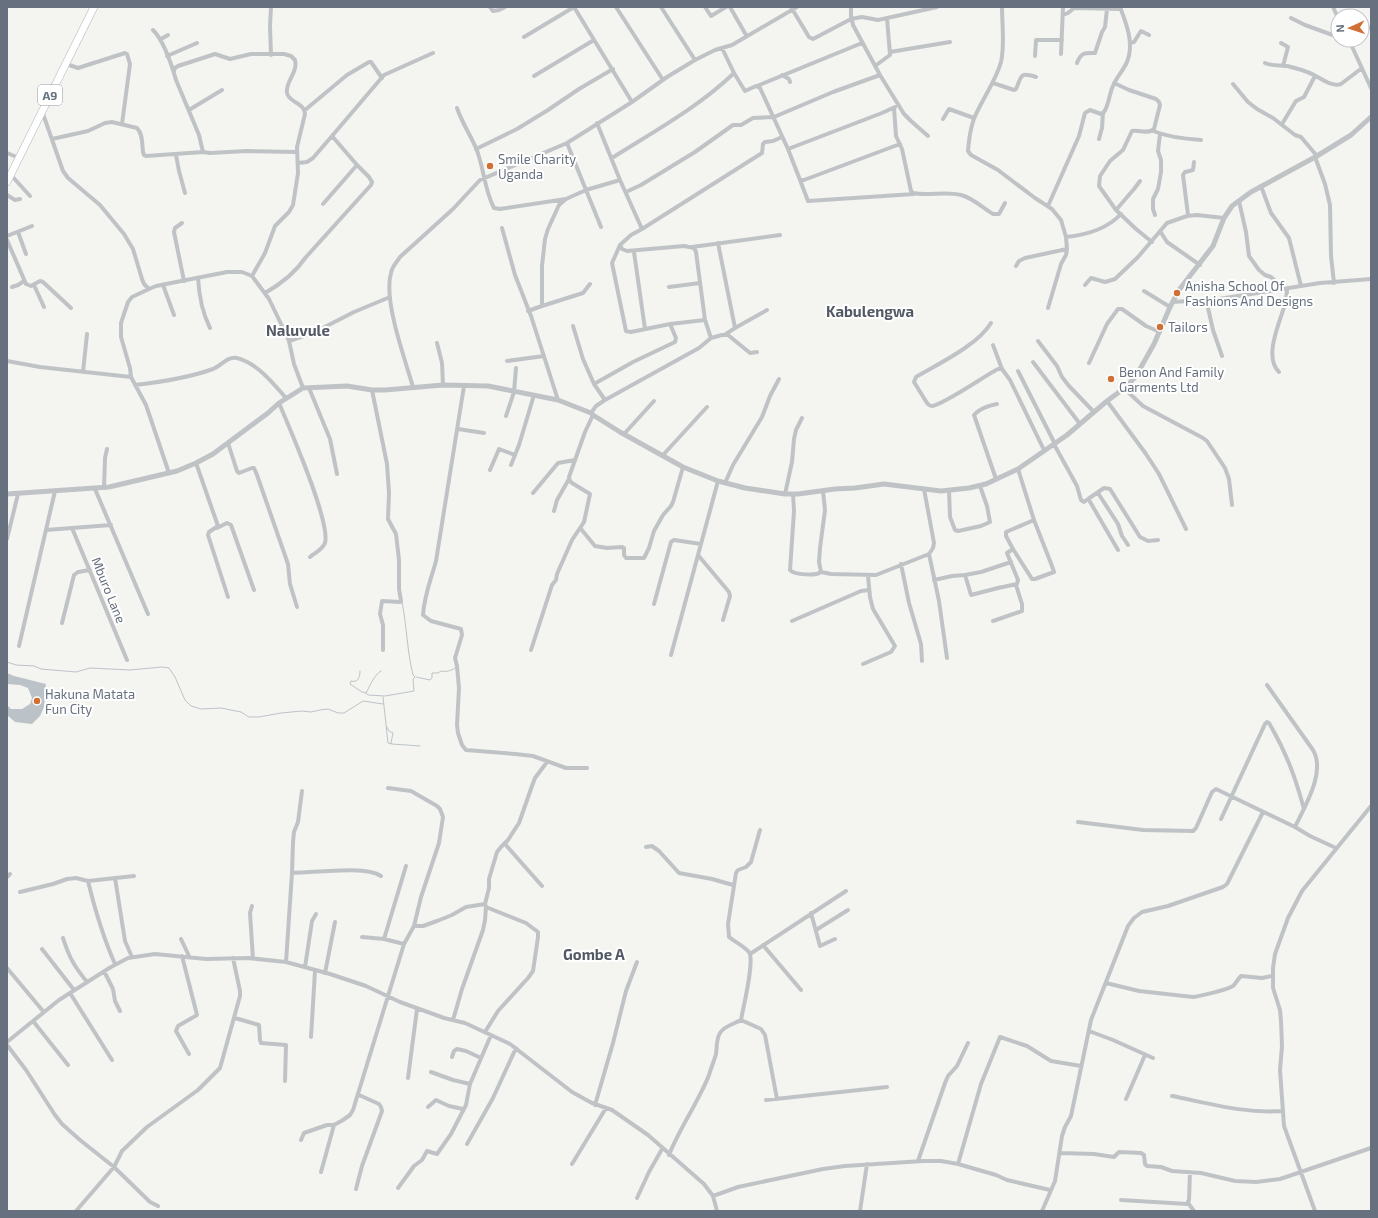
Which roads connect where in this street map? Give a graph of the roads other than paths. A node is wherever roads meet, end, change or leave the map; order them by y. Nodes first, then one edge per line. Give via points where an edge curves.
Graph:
1 (94, 7) edge
2 (270, 7) edge
3 (490, 7) edge
4 (505, 7) edge
5 (574, 7) edge
6 (616, 7) edge
7 (662, 7) edge
8 (705, 7) edge
9 (726, 7) edge
10 (730, 7) edge
11 (851, 7) edge
12 (937, 7) edge
13 (1002, 7) edge
14 (1063, 7) edge
15 (793, 8) edge
16 (1121, 8) edge
17 (1107, 9) junction
18 (1064, 14) junction
19 (852, 18) junction
20 (887, 18) junction
21 (1291, 18) dead end
22 (153, 30) dead end
23 (1330, 34) edge
24 (168, 35) dead end
25 (746, 35) junction
26 (1149, 35) dead end
27 (524, 37) dead end
28 (161, 39) junction
29 (594, 40) junction
30 (1062, 40) junction
31 (950, 42) dead end
32 (197, 43) dead end
33 (862, 43) junction
34 (1130, 43) junction
35 (1281, 43) dead end
36 (722, 48) junction
37 (1353, 48) edge
38 (890, 52) junction
39 (433, 53) dead end
40 (1060, 54) dead end
41 (271, 55) junction
42 (167, 56) junction
43 (1035, 56) dead end
44 (695, 60) junction
45 (1077, 63) dead end
46 (66, 64) junction
47 (1264, 64) dead end
48 (875, 66) junction
49 (1283, 66) junction
50 (1362, 68) junction
51 (613, 69) junction
52 (174, 71) junction
53 (734, 73) junction
54 (782, 75) junction
55 (534, 76) dead end
56 (880, 76) junction
57 (1315, 76) junction
58 (1036, 77) dead end
59 (382, 78) junction
60 (662, 80) junction
61 (790, 82) dead end
62 (993, 83) junction
63 (1114, 83) junction
64 (1233, 84) dead end
65 (756, 86) junction
66 (1371, 88) edge
67 (222, 90) dead end
68 (632, 102) junction
69 (898, 105) junction
70 (458, 108) dead end
71 (894, 108) junction
72 (189, 110) junction
73 (305, 110) junction
74 (42, 111) junction
75 (1103, 113) junction
76 (774, 117) junction
77 (1371, 117) edge
78 (974, 118) junction
79 (943, 119) dead end
80 (597, 123) junction
81 (122, 124) junction
82 (1282, 124) junction
83 (1153, 131) junction
84 (1160, 134) junction
85 (332, 136) junction
86 (928, 136) dead end
87 (782, 137) junction
88 (52, 139) junction
89 (1099, 139) dead end
90 (1200, 140) dead end
91 (567, 143) junction
92 (900, 144) junction
93 (476, 149) junction
94 (788, 149) junction
95 (203, 152) junction
96 (297, 152) junction
97 (7, 153) edge
98 (176, 155) junction
99 (1316, 156) junction
100 (19, 158) junction
101 (612, 158) junction
102 (298, 162) junction
103 (1194, 162) dead end
104 (357, 166) junction
105 (10, 175) junction
106 (484, 180) junction
107 (620, 180) junction
108 (800, 180) junction
109 (1140, 180) dead end
110 (7, 182) edge
111 (1261, 186) junction
112 (586, 190) junction
113 (185, 192) dead end
114 (626, 192) junction
115 (914, 194) junction
116 (7, 195) edge
117 (30, 196) dead end
118 (20, 199) dead end
119 (566, 199) junction
120 (1239, 201) junction
121 (1005, 203) dead end
122 (323, 204) dead end
123 (1048, 206) junction
124 (1116, 210) junction
125 (1121, 214) junction
126 (1155, 215) dead end
127 (1188, 216) junction
128 (1224, 218) junction
129 (182, 223) dead end
130 (32, 226) dead end
131 (600, 227) dead end
132 (502, 228) dead end
133 (642, 229) junction
134 (1160, 231) junction
135 (18, 232) junction
136 (780, 235) dead end
137 (7, 236) edge
138 (1066, 237) junction
139 (7, 240) edge
140 (1152, 242) junction
141 (718, 243) junction
142 (620, 245) junction
143 (692, 247) junction
144 (1067, 249) junction
145 (634, 252) junction
146 (26, 254) dead end
147 (1200, 264) junction
148 (1016, 266) dead end
149 (252, 276) junction
150 (198, 278) junction
151 (1371, 279) edge
152 (24, 281) junction
153 (184, 281) junction
154 (700, 283) junction
155 (1334, 283) junction
156 (590, 284) dead end
157 (34, 285) junction
158 (163, 285) junction
159 (1085, 285) dead end
160 (1301, 286) junction
161 (12, 287) dead end
162 (669, 287) dead end
163 (149, 289) junction
164 (1285, 289) junction
165 (1144, 292) dead end
166 (265, 293) junction
167 (390, 297) junction
168 (1206, 300) junction
169 (1172, 304) junction
170 (542, 306) junction
171 (44, 307) dead end
172 (71, 308) dead end
173 (1048, 308) dead end
174 (767, 310) dead end
175 (528, 311) junction
176 (174, 315) dead end
177 (705, 320) junction
178 (991, 323) dead end
179 (670, 324) junction
180 (573, 326) dead end
181 (210, 328) dead end
182 (645, 328) junction
183 (734, 328) junction
184 (1160, 332) junction
185 (87, 334) dead end
186 (726, 334) junction
187 (712, 338) junction
188 (289, 341) junction
189 (1038, 341) dead end
190 (437, 343) dead end
191 (993, 345) dead end
192 (757, 352) dead end
193 (544, 356) junction
194 (1222, 356) dead end
195 (507, 360) dead end
196 (7, 361) edge
197 (1033, 362) dead end
198 (1089, 363) dead end
199 (516, 368) dead end
200 (1002, 369) junction
201 (1018, 371) dead end
202 (83, 372) junction
203 (1278, 372) dead end
204 (131, 377) junction
205 (779, 379) dead end
206 (594, 384) junction
207 (135, 385) junction
208 (444, 385) junction
209 (464, 386) junction
210 (1126, 387) junction
211 (306, 388) junction
212 (413, 388) junction
213 (372, 390) junction
214 (514, 392) junction
215 (534, 395) junction
216 (286, 398) junction
217 (558, 400) junction
218 (604, 400) junction
219 (654, 401) dead end
220 (1107, 401) junction
221 (279, 403) junction
222 (997, 404) dead end
223 (707, 407) dead end
224 (1094, 412) junction
225 (592, 414) junction
226 (506, 416) dead end
227 (802, 418) dead end
228 (1080, 424) junction
229 (458, 429) junction
230 (484, 433) dead end
231 (624, 434) junction
232 (228, 444) junction
233 (1053, 445) junction
234 (107, 449) dead end
235 (1044, 450) junction
236 (515, 455) junction
237 (663, 455) junction
238 (575, 460) junction
239 (196, 463) junction
240 (511, 465) dead end
241 (683, 467) junction
242 (1018, 469) junction
243 (490, 470) dead end
244 (169, 473) junction
245 (337, 474) dead end
246 (569, 479) junction
247 (996, 479) junction
248 (718, 481) junction
249 (725, 483) junction
250 (980, 486) junction
251 (104, 488) junction
252 (95, 489) junction
253 (924, 489) junction
254 (949, 490) junction
255 (55, 491) junction
256 (823, 491) junction
257 (533, 493) dead end
258 (1098, 493) junction
259 (7, 494) edge
260 (18, 494) junction
261 (785, 494) junction
262 (793, 494) junction
263 (1088, 499) junction
264 (1232, 505) dead end
265 (554, 511) dead end
266 (1034, 520) junction
267 (110, 525) junction
268 (72, 528) junction
269 (217, 528) junction
270 (581, 529) junction
271 (1186, 529) dead end
272 (46, 530) junction
273 (7, 539) edge
274 (1158, 540) dead end
275 (701, 544) junction
276 (1128, 545) dead end
277 (1013, 549) junction
278 (1118, 550) dead end
279 (929, 554) junction
280 (698, 555) junction
281 (310, 557) dead end
282 (1011, 562) junction
283 (901, 564) junction
284 (90, 570) junction
285 (821, 572) junction
286 (965, 575) junction
287 (868, 576) junction
288 (934, 580) junction
289 (1016, 585) junction
290 (254, 590) dead end
291 (870, 590) junction
292 (228, 597) dead end
293 (654, 604) dead end
294 (297, 607) dead end
295 (148, 614) dead end
296 (723, 620) dead end
297 (792, 621) dead end
298 (993, 621) dead end
299 (62, 623) dead end
300 (19, 646) dead end
301 (383, 650) dead end
302 (530, 650) dead end
303 (671, 655) dead end
304 (947, 658) dead end
305 (127, 660) dead end
306 (922, 661) dead end
307 (863, 664) dead end
308 (1267, 685) dead end
309 (547, 762) junction
310 (587, 768) dead end
311 (388, 788) dead end
312 (302, 790) dead end
313 (1232, 796) junction
314 (1371, 806) edge
315 (1304, 809) junction
316 (1263, 812) junction
317 (1221, 819) dead end
318 (1078, 822) dead end
319 (1295, 827) junction
320 (760, 830) dead end
321 (505, 844) junction
322 (646, 846) dead end
323 (1336, 848) junction
324 (406, 866) dead end
325 (292, 873) junction
326 (134, 876) dead end
327 (381, 876) dead end
328 (115, 878) junction
329 (88, 881) junction
330 (733, 885) junction
331 (542, 886) dead end
332 (846, 890) dead end
333 (20, 892) dead end
334 (252, 906) dead end
335 (486, 906) junction
336 (848, 910) dead end
337 (811, 913) junction
338 (316, 914) dead end
339 (335, 922) dead end
340 (414, 926) junction
341 (816, 930) junction
342 (362, 937) dead end
343 (63, 938) dead end
344 (181, 939) dead end
345 (384, 939) junction
346 (835, 939) dead end
347 (404, 944) junction
348 (763, 945) junction
349 (42, 949) dead end
350 (750, 954) junction
351 (182, 956) junction
352 (189, 956) junction
353 (132, 957) junction
354 (233, 958) junction
355 (253, 959) junction
356 (286, 962) junction
357 (638, 962) dead end
358 (115, 964) junction
359 (305, 967) junction
360 (7, 968) edge
361 (104, 971) junction
362 (315, 971) junction
363 (325, 973) junction
364 (1272, 976) junction
365 (87, 982) junction
366 (1106, 983) junction
367 (800, 990) dead end
368 (72, 992) junction
369 (388, 996) junction
370 (417, 1009) junction
371 (43, 1011) junction
372 (120, 1011) dead end
373 (235, 1018) junction
374 (453, 1020) junction
375 (741, 1020) junction
376 (33, 1021) junction
377 (1089, 1031) junction
378 (485, 1032) junction
379 (491, 1035) junction
380 (311, 1037) dead end
381 (7, 1042) edge
382 (968, 1043) dead end
383 (7, 1045) edge
384 (516, 1048) junction
385 (189, 1054) dead end
386 (1145, 1055) junction
387 (452, 1057) dead end
388 (481, 1058) junction
389 (1154, 1058) dead end
390 (112, 1060) dead end
391 (68, 1065) dead end
392 (1081, 1066) junction
393 (431, 1072) dead end
394 (408, 1078) dead end
395 (285, 1081) dead end
396 (470, 1084) junction
397 (886, 1087) dead end
398 (358, 1095) junction
399 (1172, 1096) dead end
400 (777, 1099) junction
401 (1126, 1099) dead end
402 (766, 1100) dead end
403 (596, 1105) junction
404 (428, 1107) dead end
405 (606, 1108) junction
406 (464, 1109) junction
407 (1282, 1111) junction
408 (334, 1125) junction
409 (301, 1140) dead end
410 (467, 1144) dead end
411 (1371, 1148) edge
412 (662, 1149) junction
413 (1060, 1153) junction
414 (670, 1155) junction
415 (918, 1161) junction
416 (572, 1164) dead end
417 (867, 1164) junction
418 (958, 1164) junction
419 (114, 1167) junction
420 (321, 1172) dead end
421 (1190, 1172) junction
422 (1300, 1172) junction
423 (398, 1188) dead end
424 (356, 1189) dead end
425 (1050, 1190) junction
426 (713, 1196) junction
427 (637, 1198) dead end
428 (1121, 1200) dead end
429 (1188, 1203) junction
430 (158, 1206) dead end
431 (76, 1211) edge
432 (717, 1211) edge
433 (860, 1211) edge
434 (1042, 1211) edge
435 (1194, 1211) edge
436 (1315, 1211) edge

1 - 46 main road, A9
2 - 41 street
3 - 4 street via 494,11
5 - 27 street
5 - 29 street
6 - 60 street
7 - 44 street
8 - 9 street via 711,16
10 - 25 street
11 - 19 street
12 - 20 street
13 - 62 street via 1001,61
14 - 18 street
15 - 19 street via 811,39
15 - 25 street
16 - 17 street
16 - 34 street
17 - 18 street via 1074,8
17 - 45 street via 1105,27 1095,53 1083,54
18 - 30 street
19 - 20 street
19 - 33 street
20 - 38 street
21 - 23 street
22 - 28 street
24 - 28 street
25 - 36 street via 732,45
26 - 34 street via 1141,31 1134,42
28 - 42 street
29 - 51 street
29 - 55 street
30 - 40 street
30 - 43 street via 1036,40
31 - 38 street
32 - 42 street
33 - 48 street
33 - 54 street
34 - 63 street via 1128,60
35 - 49 street via 1288,48
36 - 44 street
36 - 53 street
37 - 50 street
38 - 48 street via 889,56
39 - 59 street via 385,74
41 - 52 street via 251,54 230,59 215,54 178,66
41 - 73 street via 288,55 295,60 296,67 287,91 289,97
42 - 52 street
44 - 60 street
46 - 74 main road, A9
46 - 81 street via 78,68 127,54 130,64
47 - 49 street
48 - 56 street
49 - 57 street
50 - 57 street via 1339,85
50 - 66 street
51 - 68 street
51 - 93 street via 517,129
52 - 72 street
53 - 65 street via 745,91
53 - 101 street via 675,118
54 - 61 street
54 - 65 street
56 - 69 street
56 - 76 street via 833,92
57 - 82 street via 1304,97 1296,101
58 - 62 street via 1027,74 1020,77 1014,90
59 - 73 street via 369,62 347,75
59 - 85 street
60 - 68 street
62 - 78 street
63 - 75 street
63 - 83 street via 1158,100 1160,105
64 - 82 street via 1248,102
65 - 76 street via 760,88
67 - 72 street
68 - 80 street
69 - 71 street
69 - 86 street
70 - 93 street
71 - 92 street via 896,136
71 - 94 street
72 - 95 street
73 - 96 street
74 - 88 street
74 - 100 main road, A9
75 - 89 street
75 - 123 street via 1090,110 1085,113 1079,136
76 - 87 street
76 - 114 street via 754,118 740,125 733,125 695,152
77 - 99 street via 1351,135
78 - 79 street via 949,109
78 - 123 street via 969,153 998,170
80 - 91 street
80 - 101 street
81 - 88 street via 105,123 88,131
81 - 98 street via 140,131 144,155
82 - 99 street via 1301,137
83 - 84 street
83 - 124 street via 1132,131 1124,150 1110,161 1100,176 1099,186
84 - 90 street
84 - 126 street via 1158,152 1161,172 1153,199
85 - 102 street via 313,158 307,162
85 - 104 street
87 - 94 street
87 - 133 street via 765,142 762,153
88 - 163 street via 68,178 93,198 124,234 133,249 144,284
91 - 106 street
91 - 112 street
92 - 108 street
92 - 115 street via 911,191
93 - 106 street
94 - 108 street
95 - 96 street
95 - 98 street
96 - 102 street
97 - 100 street
98 - 113 street
99 - 111 street
99 - 155 street via 1330,205
100 - 105 main road, A9
101 - 107 street
102 - 149 street via 293,205 275,226 265,253
103 - 127 street via 1193,170 1183,175
104 - 122 street
104 - 166 street via 371,180 370,187 298,268
105 - 110 main road, A9
105 - 117 street
106 - 119 street via 493,205 497,209
106 - 167 street via 478,182 453,209 400,256 391,272
107 - 112 street
107 - 114 street
108 - 115 street via 808,201
109 - 124 street
111 - 120 street
111 - 160 street via 1271,213 1289,238
112 - 119 street
112 - 131 street
114 - 133 street
115 - 121 street via 960,195 993,214 998,214
116 - 118 street via 15,200
119 - 170 street via 559,205 545,240
120 - 128 street
120 - 164 street via 1248,256 1259,270
123 - 138 street via 1062,220
124 - 125 street
125 - 138 street via 1115,220 1088,234
125 - 140 street
127 - 128 street
127 - 134 street via 1167,223
128 - 147 street via 1213,246
129 - 153 street via 174,232
130 - 135 street
132 - 175 street
133 - 142 street
134 - 140 street
134 - 147 street via 1167,242
135 - 137 street
135 - 146 street
136 - 141 street
138 - 144 street
139 - 152 street
140 - 159 street via 1115,279 1105,282 1091,278
141 - 143 street
141 - 183 street
142 - 145 street via 624,251
142 - 182 street via 612,263 625,329 630,332
143 - 145 street
143 - 154 street via 696,252
144 - 148 street via 1025,258
144 - 173 street
145 - 182 street
147 - 169 street via 1179,290
149 - 150 street via 236,271
149 - 166 street
150 - 153 street
150 - 181 street via 203,315
151 - 155 street
152 - 157 street via 29,286
152 - 161 street
153 - 158 street
154 - 162 street
154 - 177 street
155 - 160 street
156 - 170 street via 583,293
157 - 171 street
157 - 172 street via 40,281 44,282
158 - 163 street
158 - 176 street
160 - 164 street
163 - 204 street via 132,297 122,317 122,337
164 - 168 street
164 - 203 street via 1285,304 1273,341 1273,364
165 - 169 street
166 - 188 street
167 - 188 street via 313,333
167 - 212 street
168 - 169 street
168 - 194 street
169 - 184 street
170 - 175 street
174 - 183 street
175 - 193 street
177 - 179 street
177 - 187 street
178 - 200 street via 983,335 916,377 914,382 927,403 934,406 998,368
179 - 182 street
179 - 206 street via 676,338 675,342
180 - 206 street
183 - 186 street
184 - 198 street via 1119,308 1111,317
184 - 210 street via 1139,372
185 - 202 street
186 - 187 street
186 - 192 street via 750,353
187 - 218 street via 700,348
188 - 211 street via 292,357
189 - 224 street via 1069,386
190 - 208 street
191 - 200 street
193 - 195 street
193 - 217 street
196 - 202 street
197 - 228 street
199 - 214 street
200 - 235 street
201 - 233 street
202 - 204 street
204 - 207 street
205 - 249 street via 762,417
206 - 218 street
207 - 216 street via 208,371 229,359 237,358 259,370
207 - 244 street via 146,405
208 - 209 street
208 - 212 street
209 - 214 street via 488,386
209 - 229 street
210 - 220 street
210 - 264 street via 1142,406 1207,441 1225,468
211 - 213 street via 347,386
211 - 216 street
211 - 245 street via 330,439
212 - 213 street
213 - 301 street via 387,464 390,493 388,519 396,534 401,601 382,601 380,614 383,625
214 - 215 street
214 - 226 street
215 - 217 street
215 - 236 street
216 - 221 street
217 - 225 street
218 - 225 street via 596,406
219 - 231 street
220 - 224 street
220 - 271 street via 1159,474
221 - 232 street
221 - 281 street via 316,496 326,532 325,544
222 - 247 street via 974,415
223 - 237 street
224 - 228 street
225 - 231 street
225 - 238 street
227 - 261 street via 796,430
228 - 233 street
229 - 230 street
229 - 309 street via 436,561 425,594 423,615 431,622 461,629 462,635 455,658 459,688 457,725 462,745 466,750 534,756
231 - 237 street
232 - 239 street
232 - 294 street via 237,471 254,468 257,475 288,564 290,584
233 - 235 street
233 - 263 street via 1077,486 1082,502
234 - 251 street
235 - 242 street
236 - 240 street
236 - 243 street via 499,449
237 - 241 street
238 - 246 street
238 - 257 street via 558,463
239 - 244 street
239 - 269 street
241 - 248 street
241 - 270 street via 673,502 654,531 644,558 626,558 622,547 599,548
242 - 247 street
242 - 266 street
244 - 251 street
246 - 265 street
246 - 270 street via 590,494
247 - 250 street
248 - 249 street
248 - 275 street
249 - 261 street
250 - 254 street
250 - 254 street via 990,522 958,531 955,530 950,517
251 - 252 street
252 - 255 street
252 - 267 street
253 - 254 street
253 - 256 street via 884,484
253 - 279 street via 934,543
255 - 260 street
255 - 272 street
256 - 262 street
256 - 285 street via 825,510 819,562
258 - 263 street
258 - 274 street via 1104,488 1110,488 1140,537 1148,541
258 - 276 street
259 - 260 street
260 - 273 street
261 - 262 street
262 - 285 street via 790,570 796,573
263 - 278 street
266 - 277 street via 1006,532
266 - 277 street via 1054,572 1032,579
267 - 268 street
267 - 295 street
268 - 272 street
268 - 284 street, Mburo Lane
269 - 290 street via 227,523 231,525
269 - 292 street via 209,532 208,536
270 - 302 street via 572,540 552,585
272 - 300 street
275 - 280 street
275 - 293 street via 674,540 671,542
277 - 282 street via 1007,553
279 - 283 street
279 - 288 street
280 - 296 street via 729,592
280 - 303 street
282 - 286 street
282 - 289 street via 1018,580
283 - 287 street via 883,573
283 - 306 street via 908,603 921,644
284 - 299 street via 74,575
284 - 305 street, Mburo Lane
285 - 287 street
286 - 288 street
286 - 289 street via 971,595
287 - 291 street
288 - 304 street
289 - 298 street via 1022,611
291 - 297 street via 861,591
291 - 307 street via 873,609 895,646 892,652
308 - 315 street via 1317,758 1318,767 1314,783
309 - 310 street via 566,768
309 - 321 street via 535,778 519,823
311 - 340 street via 411,792 437,806 443,817 439,843
312 - 325 street via 298,822 294,832
313 - 315 street via 1268,722 1287,755
313 - 316 street
313 - 317 street
313 - 318 street via 1214,790 1193,831 1143,830
314 - 323 street
315 - 319 street
316 - 319 street
316 - 366 street via 1228,884 1178,903 1142,912 1134,918 1128,926
319 - 323 street
320 - 330 street via 751,862 737,871
321 - 331 street
321 - 335 street via 497,852 489,879
322 - 330 street via 652,846 659,851 679,873
323 - 364 street via 1307,884 1290,913 1275,954
324 - 345 street
325 - 327 street via 358,871
325 - 356 street
326 - 328 street
328 - 329 street
328 - 353 street via 125,941
329 - 333 street via 67,879
329 - 358 street via 95,912
330 - 350 street via 728,935
332 - 337 street
334 - 355 street via 250,912
335 - 340 street via 466,907 437,921
335 - 374 street via 485,920
335 - 378 street via 526,923 538,932 538,937 532,971 498,1011
336 - 341 street
337 - 341 street
337 - 348 street
338 - 359 street via 312,921
339 - 363 street
340 - 347 street
341 - 346 street via 820,946
342 - 345 street
343 - 365 street via 70,958
344 - 352 street
345 - 347 street
347 - 369 street
348 - 350 street
348 - 367 street
349 - 368 street
350 - 375 street via 751,966
351 - 352 street
351 - 353 street via 155,954
351 - 385 street via 197,1015 178,1026 176,1031
352 - 354 street via 206,959
353 - 358 street
354 - 355 street
354 - 373 street via 240,991
355 - 356 street
356 - 359 street
357 - 403 street via 626,990
358 - 361 street
359 - 362 street
360 - 371 street
361 - 365 street
361 - 372 street
362 - 363 street
362 - 380 street
363 - 369 street
364 - 366 street via 1241,976 1229,988 1193,997 1139,991
364 - 407 street via 1281,1021
365 - 368 street
366 - 377 street
368 - 371 street
368 - 390 street
369 - 370 street
369 - 398 street
370 - 374 street
370 - 394 street
371 - 376 street
373 - 395 street via 259,1025 261,1043 286,1046
373 - 419 street via 220,1068 198,1090 147,1127 122,1151
374 - 378 street
375 - 400 street via 761,1029 765,1035
375 - 414 street via 720,1033 708,1076 686,1122 676,1136
376 - 381 street
376 - 391 street
377 - 386 street
377 - 392 street
378 - 379 street
379 - 384 street
379 - 388 street
382 - 415 street via 945,1083
383 - 419 street via 62,1124
384 - 403 street via 563,1086
384 - 410 street via 493,1098
386 - 389 street
386 - 401 street
387 - 388 street via 457,1049
388 - 396 street
392 - 413 street via 1071,1116 1065,1127
392 - 418 street via 1051,1061 1027,1046 999,1037 981,1084
393 - 396 street
396 - 406 street
397 - 400 street
398 - 408 street via 350,1115
398 - 424 street via 379,1104 382,1111
399 - 407 street via 1248,1111
400 - 402 street
403 - 405 street
404 - 406 street via 436,1100
405 - 412 street via 634,1125
405 - 416 street
406 - 423 street via 437,1154 427,1151
407 - 422 street via 1285,1131
408 - 409 street via 327,1125 304,1134
408 - 420 street
411 - 422 street
412 - 414 street
412 - 427 street
413 - 421 street via 1114,1157 1119,1152 1141,1153 1145,1156 1148,1166
413 - 425 street via 1056,1176
414 - 426 street via 693,1173
415 - 417 street
415 - 418 street
417 - 426 street via 824,1169 748,1185
417 - 433 street
418 - 425 street via 1007,1180
419 - 430 street via 150,1202
419 - 431 street
421 - 422 street via 1235,1181 1256,1182 1280,1179
421 - 429 street
422 - 436 street
425 - 434 street
426 - 432 street
428 - 429 street
429 - 435 street

